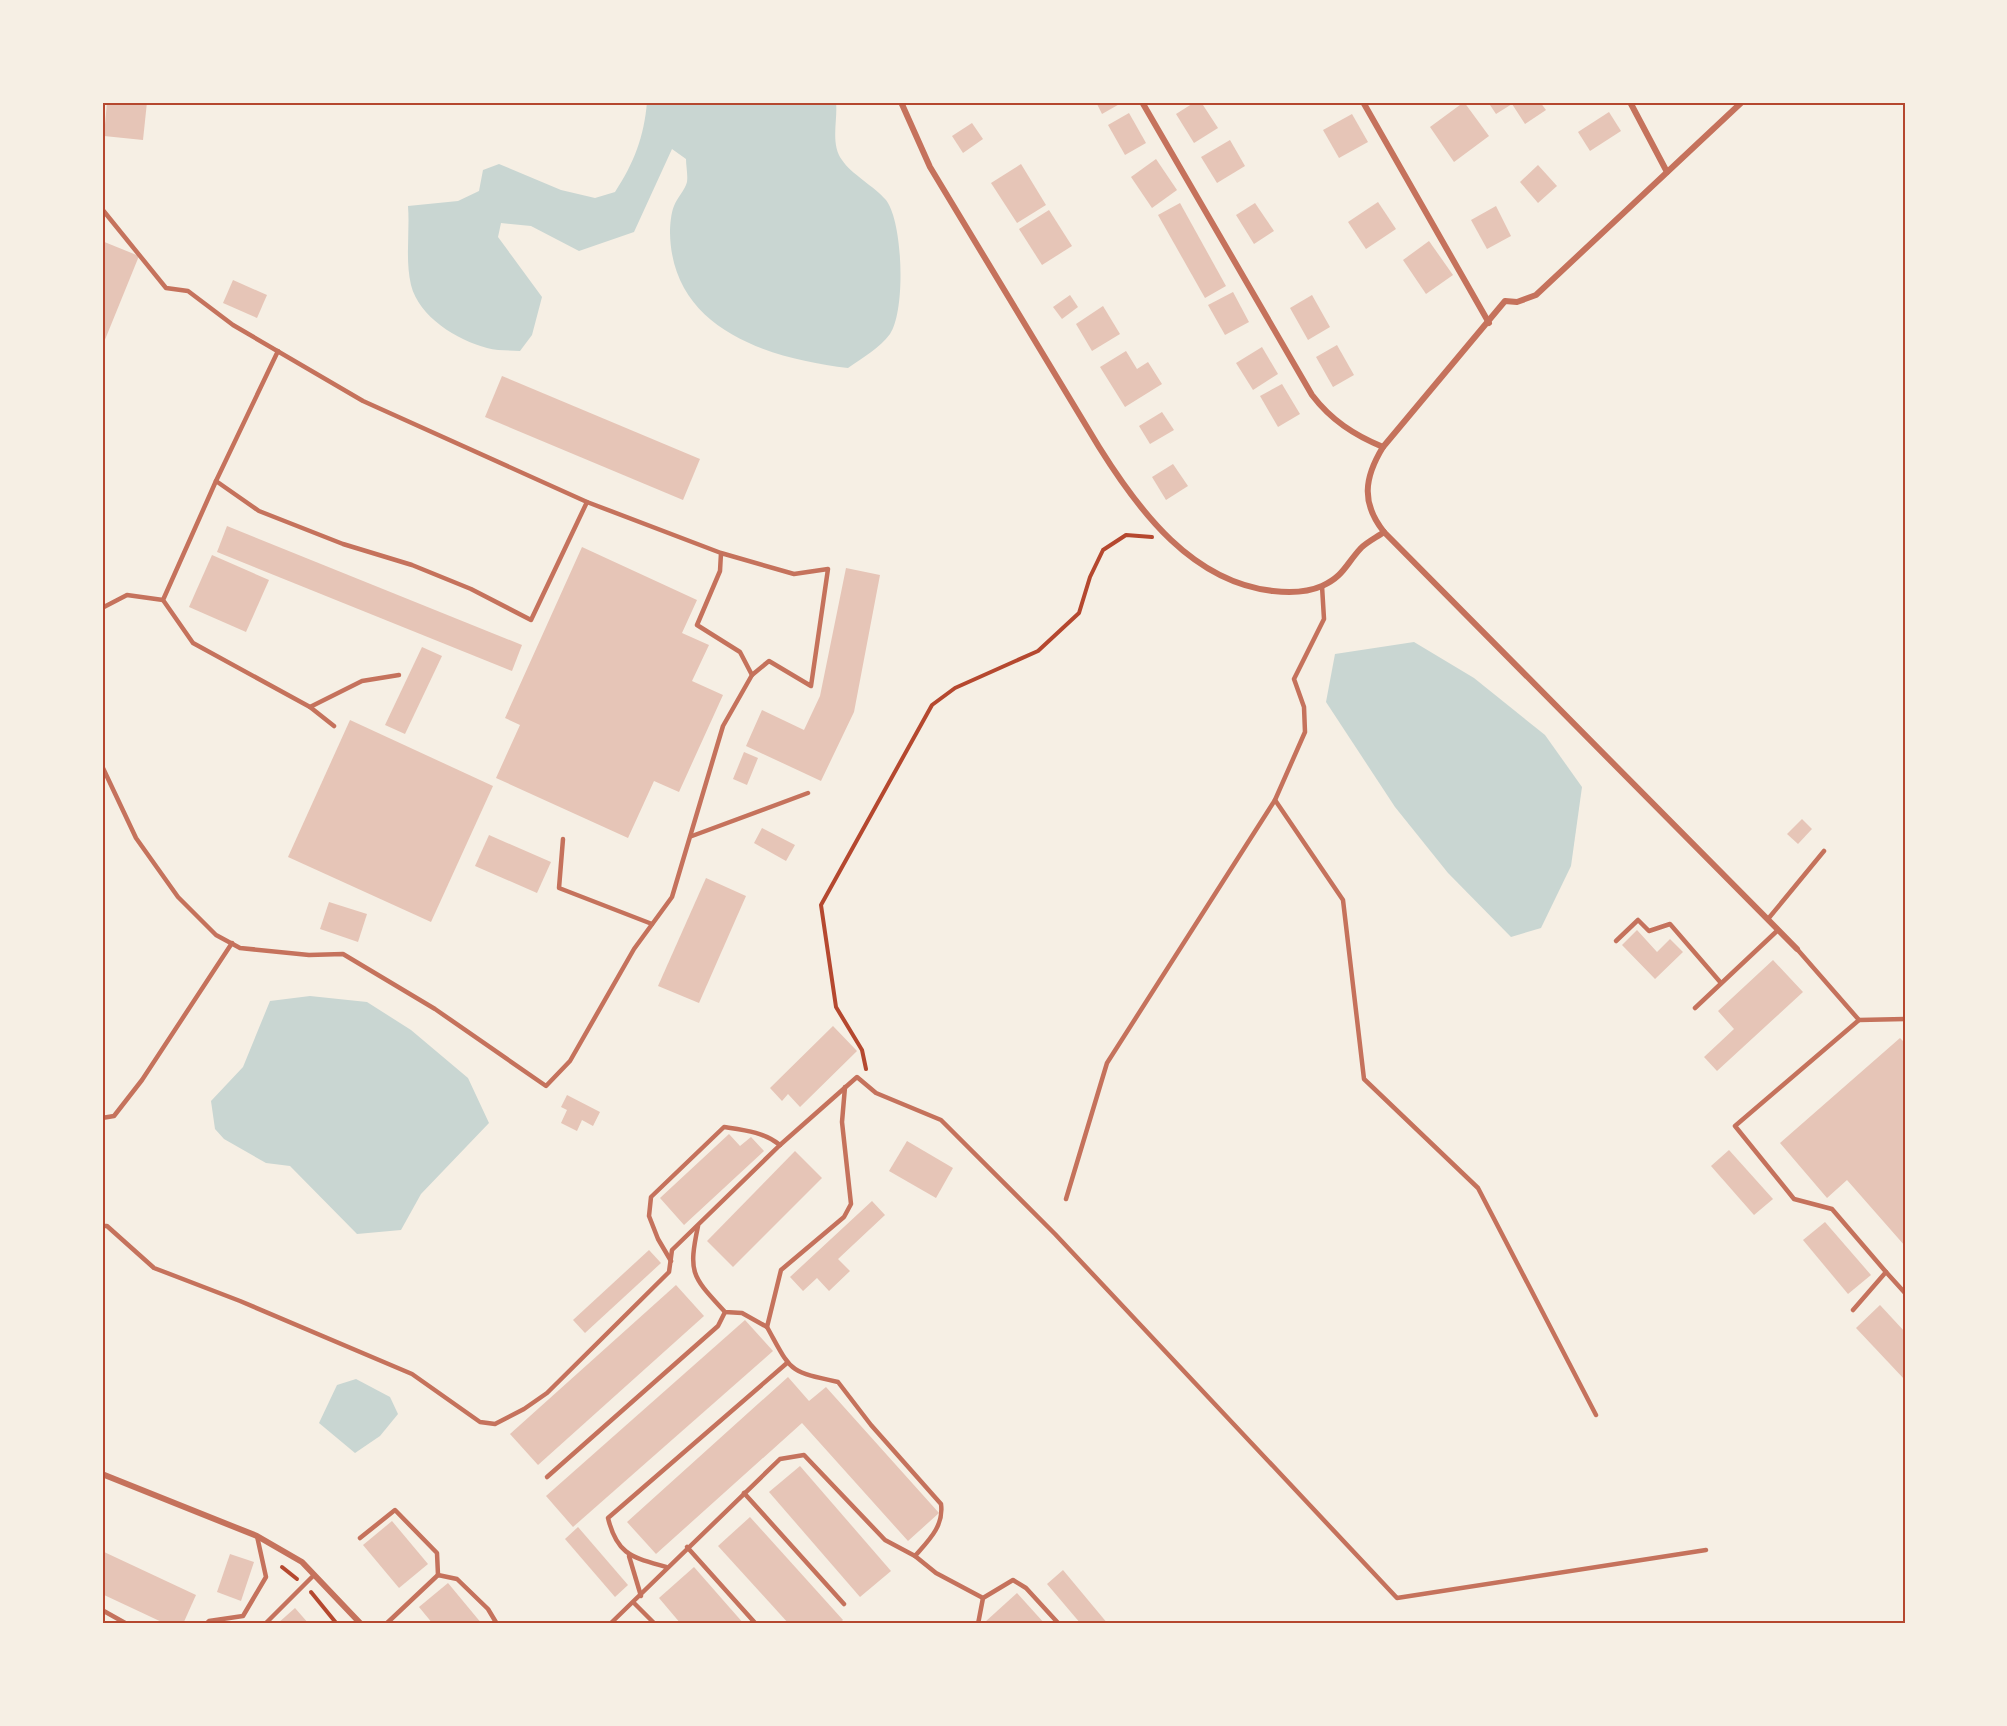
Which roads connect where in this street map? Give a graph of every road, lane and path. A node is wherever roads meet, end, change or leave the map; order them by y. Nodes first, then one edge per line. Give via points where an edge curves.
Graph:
1 (901, 102) edge
2 (1142, 102) edge
3 (1363, 102) edge
4 (1630, 102) edge
5 (1742, 102) edge
6 (1667, 172) junction
7 (102, 209) edge
8 (1489, 322) junction
9 (278, 351) junction
10 (1383, 447) junction
11 (216, 481) junction
12 (587, 502) junction
13 (1384, 532) junction
14 (1153, 537) dead end
15 (721, 553) junction
16 (1322, 586) junction
17 (163, 600) junction
18 (102, 608) edge
19 (399, 675) dead end
20 (752, 675) junction
21 (310, 707) junction
22 (334, 726) dead end
23 (102, 766) edge
24 (808, 793) dead end
25 (1275, 800) junction
26 (692, 836) junction
27 (563, 839) dead end
28 (1824, 851) dead end
29 (1768, 919) junction
30 (652, 924) junction
31 (1778, 930) junction
32 (1616, 941) dead end
33 (232, 943) junction
34 (1797, 948) joint
35 (1721, 983) junction
36 (1695, 1008) dead end
37 (1905, 1019) edge
38 (1859, 1020) junction
39 (857, 1077) junction
40 (845, 1087) junction
41 (102, 1118) edge
42 (780, 1145) junction
43 (1066, 1199) dead end
44 (698, 1225) junction
45 (102, 1226) edge
46 (671, 1261) junction
47 (1886, 1272) junction
48 (1905, 1293) edge
49 (1853, 1310) dead end
50 (725, 1312) junction
51 (767, 1327) junction
52 (787, 1363) junction
53 (1596, 1414) dead end
54 (102, 1474) edge
55 (547, 1477) dead end
56 (744, 1493) junction
57 (257, 1536) junction
58 (360, 1538) dead end
59 (687, 1547) junction
60 (260, 1550) junction
61 (1706, 1550) dead end
62 (629, 1556) junction
63 (915, 1556) junction
64 (666, 1567) junction
65 (314, 1575) junction
66 (438, 1575) junction
67 (304, 1585) junction
68 (641, 1596) junction
69 (982, 1598) junction
70 (634, 1603) junction
71 (844, 1604) dead end
72 (102, 1610) edge
73 (128, 1624) edge
74 (207, 1624) edge
75 (265, 1624) edge
76 (337, 1624) edge
77 (361, 1624) edge
78 (386, 1624) edge
79 (496, 1624) edge
80 (610, 1624) edge
81 (655, 1624) edge
82 (756, 1624) edge
83 (978, 1624) edge
84 (1059, 1624) edge

1 - 16 street via 953,206 1105,457 1148,516 1217,576 1250,587 1285,592
2 - 10 street via 1312,395 1323,410 1348,430
3 - 8 street
4 - 6 street
5 - 6 street
6 - 8 street via 1536,295 1517,302 1505,301
7 - 9 lane via 166,288 188,291 233,325
8 - 10 street
9 - 11 lane
9 - 12 lane via 363,401
10 - 13 street via 1372,465 1366,491 1368,506
11 - 12 lane via 259,511 343,544 412,565 531,620
11 - 17 lane
12 - 15 lane
13 - 16 street via 1362,547 1342,575
13 - 29 street
14 - 39 path via 1126,535 1103,550 1079,613 1038,651 955,688 932,705 821,905 837,1007 862,1050 867,1072
15 - 20 lane via 720,571 697,625 740,652
15 - 20 lane via 794,574 828,568 811,686 769,661
16 - 25 lane via 1324,619 1293,679 1304,707 1305,732
17 - 18 lane via 127,596
17 - 21 lane via 193,643
19 - 21 lane via 362,681
20 - 26 lane via 723,726
21 - 22 lane
23 - 33 lane via 136,838 178,897 216,935
24 - 26 lane
25 - 43 lane via 1107,1063
25 - 53 lane via 1342,900 1364,1079 1478,1188
26 - 30 lane via 672,897
27 - 30 lane via 559,888
28 - 29 lane
29 - 31 street
30 - 33 lane via 570,1061 546,1086 435,1009 343,954 309,955 240,948
31 - 34 street
31 - 35 lane
32 - 35 lane via 1638,920 1649,931 1670,924
33 - 41 lane via 142,1080 114,1116
34 - 38 lane
35 - 36 lane
37 - 38 lane
38 - 47 lane via 1735,1126 1794,1199 1832,1209
39 - 40 lane
39 - 61 lane via 876,1094 940,1120 1055,1234 1397,1598
40 - 42 lane
40 - 51 lane via 842,1122 850,1204 844,1217 781,1270
42 - 44 lane
42 - 46 lane via 750,1131 724,1128 666,1180 651,1197 649,1216
44 - 46 lane via 672,1250
44 - 50 lane via 692,1268 698,1282
45 - 46 lane via 107,1226 154,1268 412,1374 480,1422 495,1424 547,1393 669,1272
47 - 48 lane
47 - 49 lane
50 - 51 lane via 742,1313
50 - 55 lane via 718,1326
51 - 52 lane
52 - 62 lane via 608,1518 613,1539
52 - 63 lane via 798,1374 838,1382 940,1504 942,1515 934,1535
54 - 57 street
56 - 59 lane
56 - 63 lane via 780,1459 804,1455 885,1540
56 - 71 lane
57 - 60 lane
57 - 65 street via 302,1562
58 - 66 lane via 395,1510 437,1553
59 - 64 lane
59 - 82 lane
60 - 67 path
60 - 74 lane via 266,1577 243,1616
62 - 64 lane
62 - 68 lane
63 - 69 lane via 936,1573
64 - 68 lane
65 - 67 lane
65 - 77 street
66 - 78 lane
66 - 79 lane via 457,1579 488,1609
67 - 75 lane
67 - 76 path
68 - 70 lane
69 - 83 lane
69 - 84 lane via 1013,1580 1026,1588
70 - 80 lane
70 - 81 lane
72 - 73 lane

